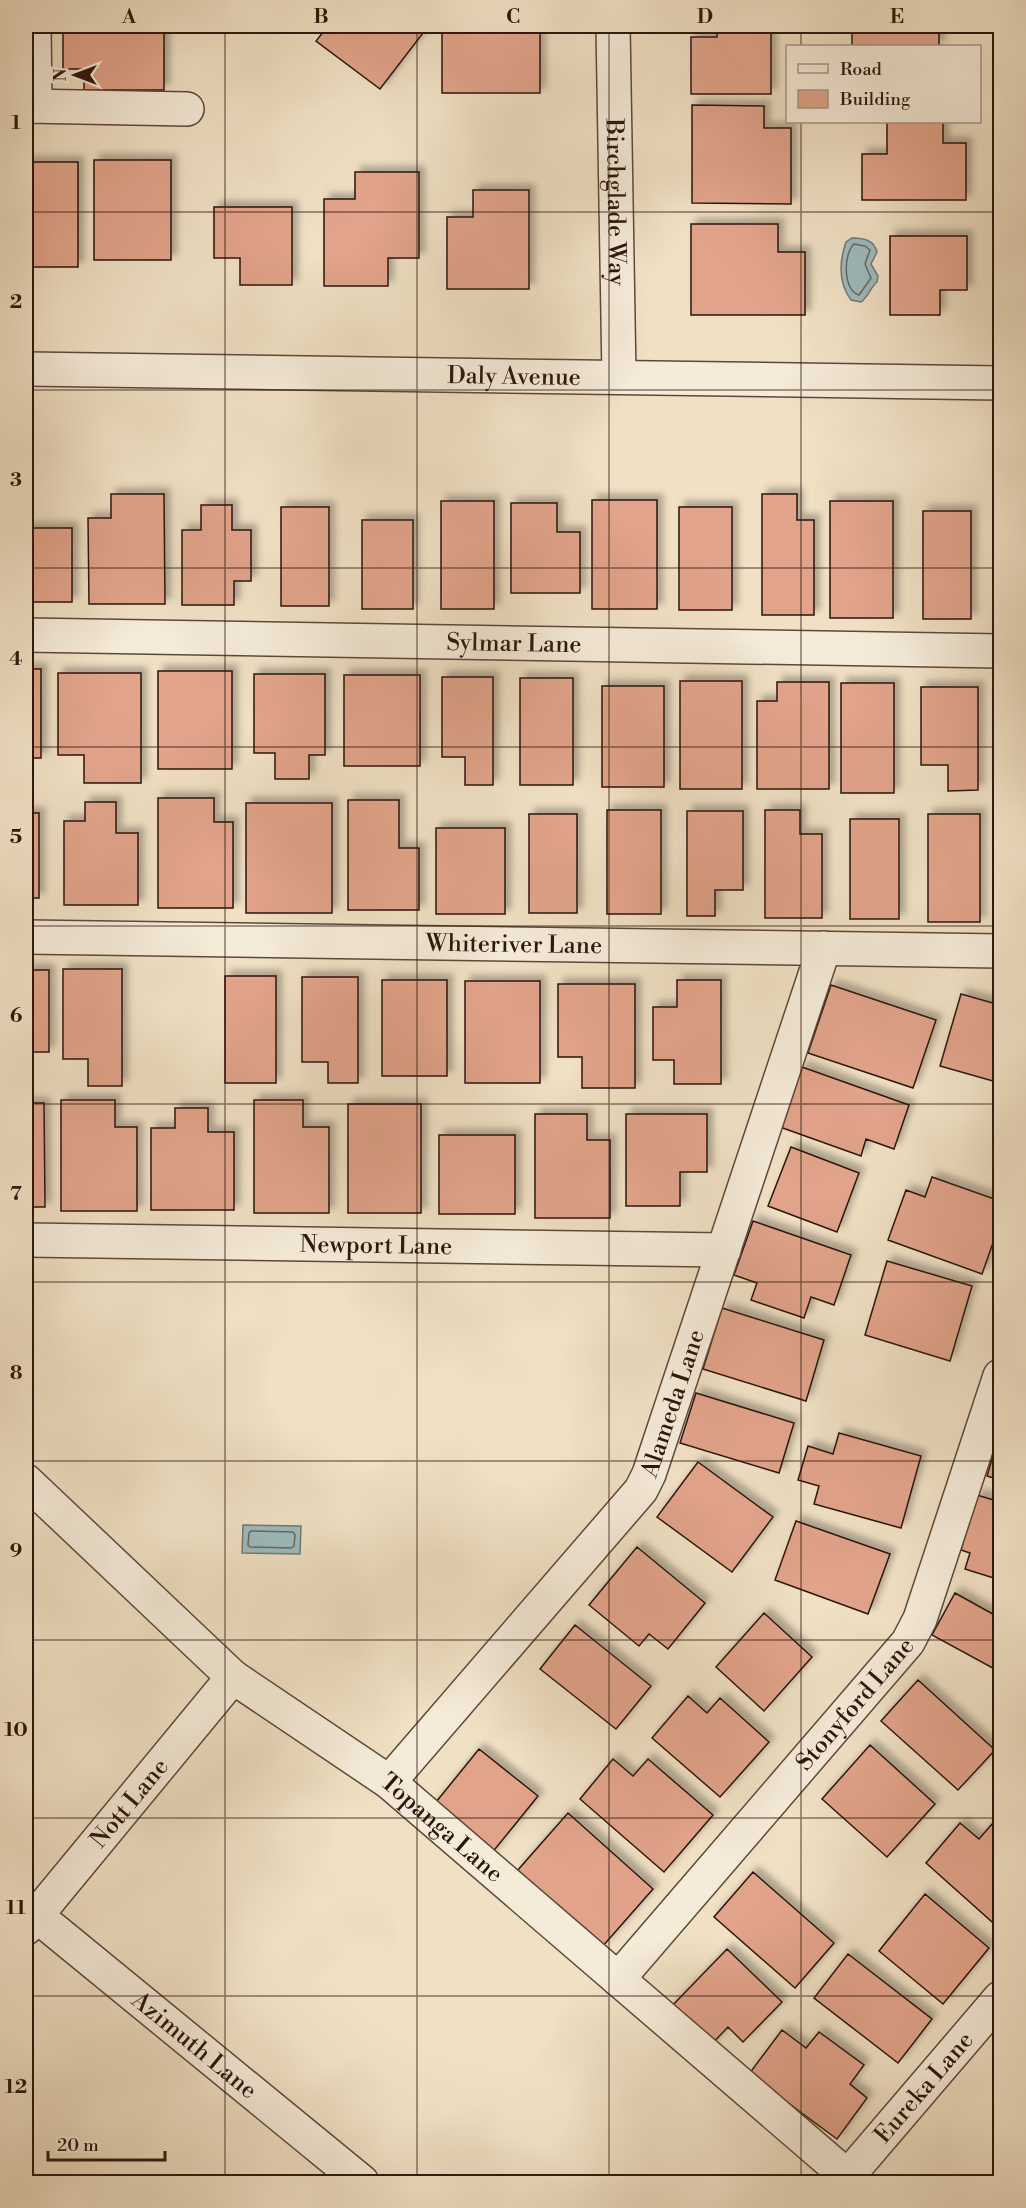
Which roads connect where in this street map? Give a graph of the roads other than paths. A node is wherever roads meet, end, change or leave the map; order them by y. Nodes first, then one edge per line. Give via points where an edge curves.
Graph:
1 (34, 26) edge
2 (613, 26) edge
3 (30, 106) edge
4 (187, 109) dead end
5 (26, 369) edge
6 (619, 377) junction
7 (1000, 383) edge
8 (26, 635) edge
9 (1000, 651) edge
10 (26, 938) edge
11 (824, 948) junction
12 (1000, 951) edge
13 (26, 1240) edge
14 (724, 1250) junction
15 (1000, 1376) edge
16 (26, 1481) edge
17 (233, 1677) junction
18 (389, 1782) junction
19 (29, 1918) edge
20 (618, 1979) junction
21 (1000, 1998) edge
22 (850, 2180) edge
23 (362, 2182) edge

1 - 3 street
2 - 6 street, Birchglade Way
3 - 4 street
5 - 6 street, Daly Avenue
6 - 7 street, Daly Avenue
8 - 9 street, Sylmar Lane
10 - 11 street, Whiteriver Lane
11 - 12 street, Whiteriver Lane
11 - 14 street, Alameda Lane
13 - 14 street, Newport Lane
14 - 18 street, Alameda Lane via 641,1490
15 - 20 street, Stonyford Lane via 920,1619 908,1642
16 - 17 street, Topanga Lane
17 - 18 street, Topanga Lane
17 - 19 street, Nott Lane
18 - 20 street, Topanga Lane
19 - 23 street, Azimuth Lane
20 - 22 street, Topanga Lane
21 - 22 street, Eureka Lane

